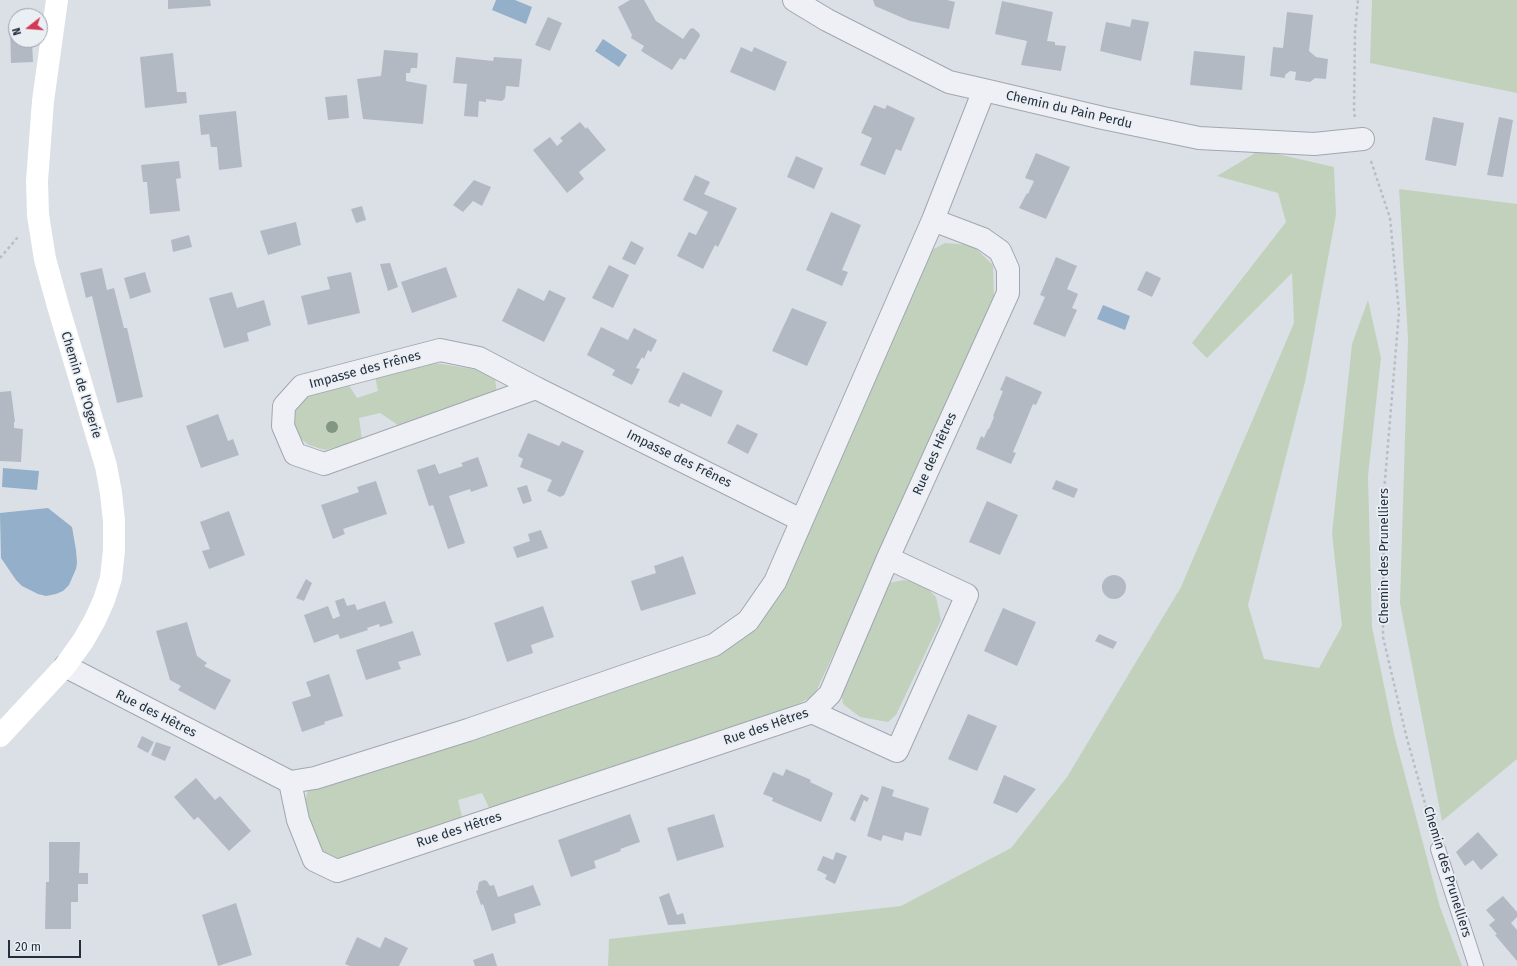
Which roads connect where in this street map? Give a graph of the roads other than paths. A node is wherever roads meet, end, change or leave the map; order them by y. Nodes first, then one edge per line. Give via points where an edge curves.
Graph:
1 (57, 0) edge
2 (794, 0) edge
3 (984, 90) junction
4 (1363, 139) road end
5 (933, 220) junction
6 (536, 388) junction
7 (801, 520) junction
8 (888, 558) junction
9 (65, 666) junction
10 (812, 712) junction
11 (0, 736) edge
12 (290, 782) junction
13 (1438, 849) road end
14 (1476, 966) edge

1 - 9 street, Chemin de l'Ogerie via 43,101 37,181 38,215 54,293 106,466 114,521 111,578 104,600 95,620
2 - 3 street, Chemin du Pain Perdu via 827,20 949,82
3 - 4 street, Chemin du Pain Perdu via 1200,138 1314,144
3 - 5 street
5 - 7 street
5 - 8 street, Rue des Hêtres via 983,239 1000,251 1008,269 1008,293
6 - 6 street, Impasse des Frênes via 479,358 440,350 302,386 284,406 284,426 295,454 324,464
6 - 7 street, Impasse des Frênes
7 - 12 street via 775,582 748,621 714,645 468,730 314,778
8 - 10 street, Rue des Hêtres via 830,694
8 - 10 street via 967,595 897,751
9 - 11 street, Chemin de l'Ogerie
9 - 12 street, Rue des Hêtres
10 - 12 street, Rue des Hêtres via 337,871 314,860 298,820
13 - 14 lane, Chemin des Prunelliers

